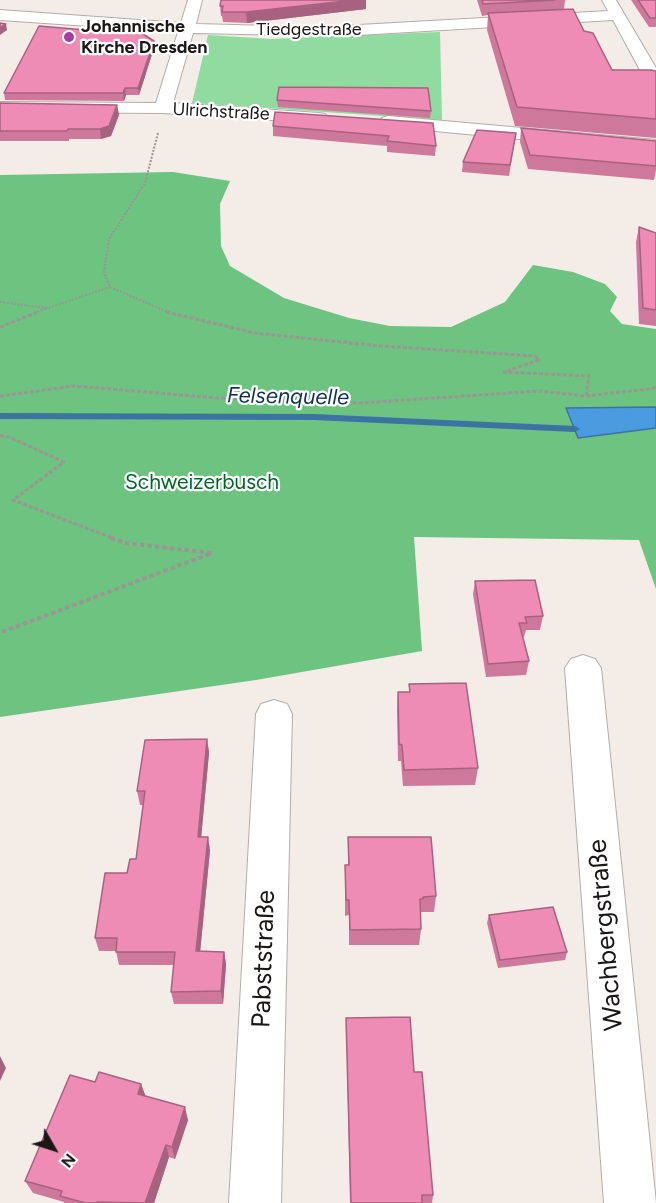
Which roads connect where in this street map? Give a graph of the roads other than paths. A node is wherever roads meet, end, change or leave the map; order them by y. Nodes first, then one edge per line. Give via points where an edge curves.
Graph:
1 (195, 0) edge
2 (609, 0) edge
3 (0, 15) edge
4 (618, 15) junction
5 (186, 28) junction
6 (656, 83) edge
7 (0, 107) edge
8 (163, 108) junction
9 (342, 119) edge
10 (366, 121) edge
11 (656, 146) edge
12 (584, 668) dead end
13 (274, 714) dead end
14 (255, 1203) edge
15 (630, 1203) edge

1 - 5 street
2 - 4 street
3 - 5 street, Tiedgestraße
4 - 5 street, Tiedgestraße via 341,31
4 - 6 street
5 - 8 street
7 - 8 street, Ulrichstraße
8 - 9 street, Ulrichstraße
10 - 11 street
12 - 15 street, Wachbergstraße
13 - 14 street, Pabststraße

